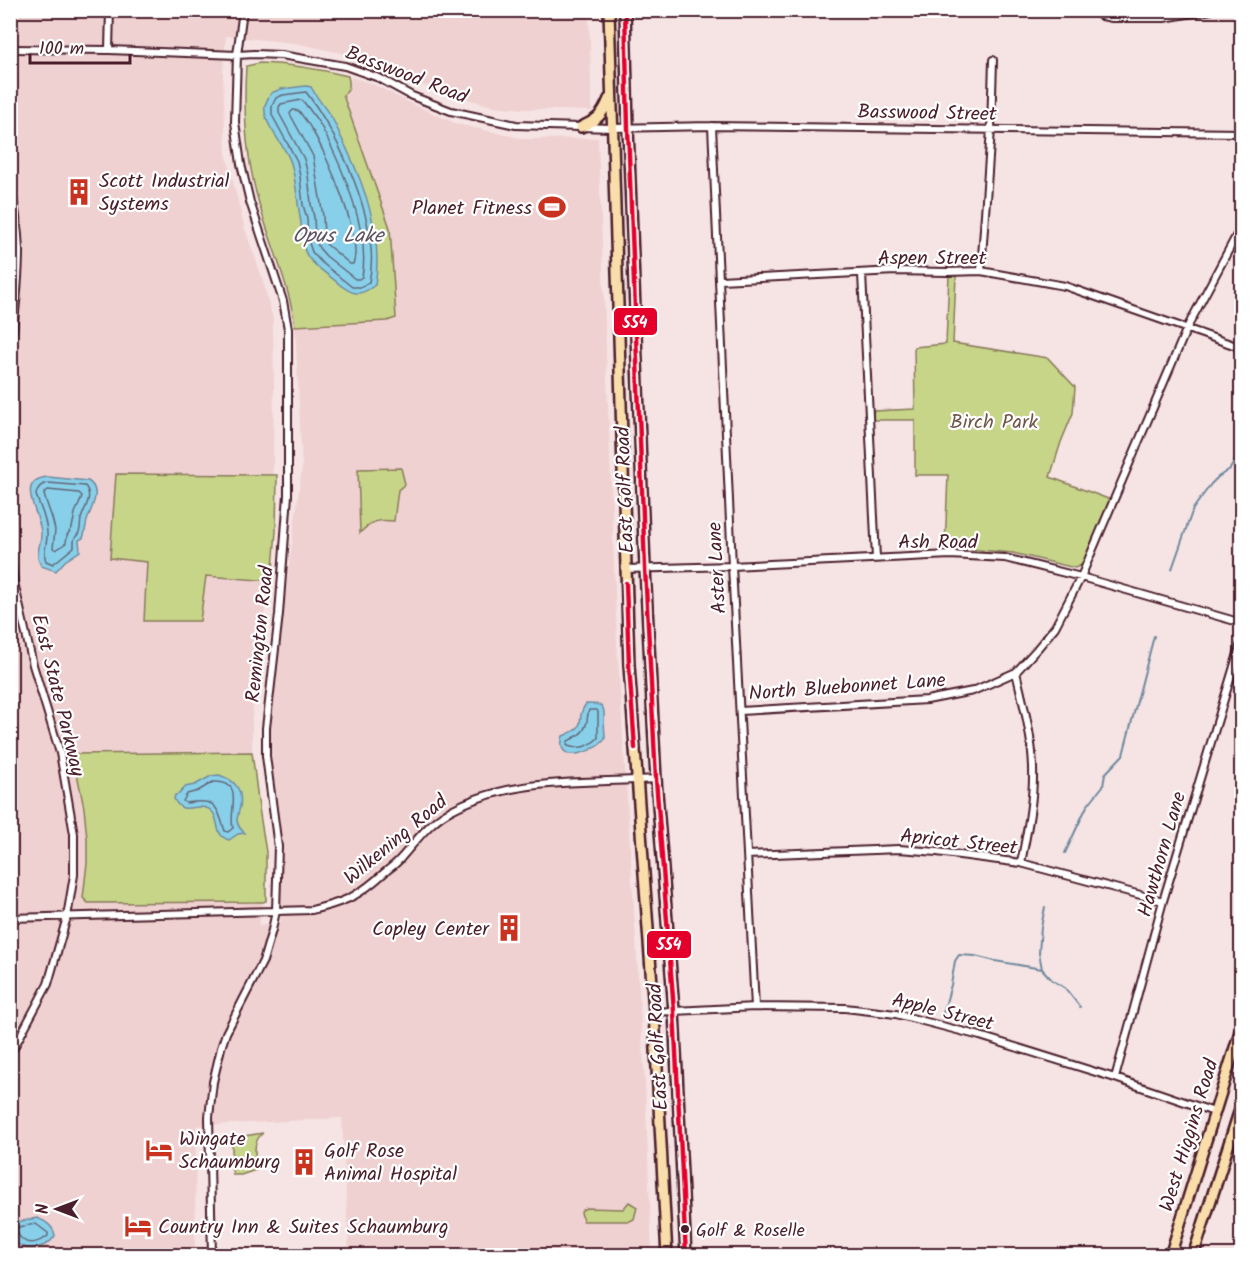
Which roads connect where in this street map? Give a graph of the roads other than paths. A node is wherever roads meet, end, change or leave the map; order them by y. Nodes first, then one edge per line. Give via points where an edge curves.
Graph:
1 (110, 10) edge
2 (243, 10) edge
3 (609, 10) edge
4 (625, 10) edge
5 (1090, 10) edge
6 (1211, 10) edge
7 (1203, 11) edge
8 (10, 49) edge
9 (109, 50) junction
10 (237, 55) junction
11 (993, 60) dead end
12 (611, 94) junction
13 (712, 126) junction
14 (581, 127) junction
15 (612, 128) junction
16 (627, 128) junction
17 (991, 129) junction
18 (1242, 133) edge
19 (10, 182) edge
20 (1242, 225) edge
21 (981, 271) junction
22 (862, 274) junction
23 (720, 280) junction
24 (1187, 328) junction
25 (1242, 348) edge
26 (10, 357) edge
27 (10, 548) edge
28 (876, 558) junction
29 (732, 566) junction
30 (645, 568) junction
31 (626, 569) junction
32 (1082, 576) junction
33 (1242, 622) edge
34 (1242, 640) edge
35 (1016, 672) junction
36 (740, 711) junction
37 (656, 779) junction
38 (637, 780) junction
39 (747, 855) junction
40 (1021, 863) junction
41 (1163, 902) junction
42 (276, 912) junction
43 (67, 917) junction
44 (10, 918) edge
45 (755, 1007) junction
46 (674, 1011) junction
47 (654, 1012) junction
48 (1242, 1026) edge
49 (10, 1055) edge
50 (1115, 1078) junction
51 (1242, 1103) edge
52 (1214, 1112) junction
53 (1200, 1234) junction
54 (212, 1256) edge
55 (667, 1256) edge
56 (686, 1256) edge
57 (1170, 1256) edge
58 (1193, 1256) edge
59 (1201, 1256) edge

1 - 9 street
2 - 10 street, Remington Road
3 - 12 main road, East Golf Road
4 - 16 main road, East Golf Road
5 - 7 street via 1112,18 1164,18
6 - 7 street
8 - 9 street, Basswood Road
9 - 10 street, Basswood Road
10 - 14 street, Basswood Road via 281,55 345,66 451,111 494,122
10 - 42 street, Remington Road via 235,122 241,164 283,301 289,339 288,495 266,728 278,847
11 - 17 street
12 - 14 main road via 601,115
12 - 15 main road, East Golf Road
13 - 16 street, Basswood Street
13 - 17 street, Basswood Street
13 - 23 street, Aster Lane
14 - 15 street, Basswood Road
15 - 16 street, Basswood Street
15 - 31 main road, East Golf Road
16 - 30 main road, East Golf Road
17 - 18 street, Basswood Street
17 - 21 street
19 - 26 street via 19,251
20 - 24 street, North Bluebonnet Lane
21 - 22 street, Aspen Street
21 - 24 street, Aspen Street via 1065,286
22 - 23 street, Aspen Street
22 - 28 street
23 - 29 street, Aster Lane
24 - 25 street, Aspen Street
24 - 32 street, North Bluebonnet Lane
27 - 43 street, East State Parkway via 33,664 60,753 74,834 74,875
28 - 29 street, Ash Road
28 - 32 street, Ash Road via 1005,558
29 - 30 street, Ash Road
29 - 36 street, Aster Lane
30 - 31 street, Ash Road
30 - 37 main road, East Golf Road
31 - 38 main road, East Golf Road
32 - 33 street, Ash Road
32 - 35 street, North Bluebonnet Lane via 1055,627
34 - 41 street, Hawthorn Lane
35 - 36 street, North Bluebonnet Lane via 973,691 927,700
35 - 40 street via 1033,768
36 - 39 street, Aster Lane
37 - 38 street, Wilkening Road
37 - 46 main road, East Golf Road
38 - 42 street, Wilkening Road via 542,784 471,800 444,815 418,837 400,860 354,896 312,910
38 - 47 main road, East Golf Road
39 - 40 street, Apricot Street via 899,849
39 - 45 street, Aster Lane
40 - 41 street, Apricot Street
41 - 50 street, Hawthorn Lane
42 - 43 street, Wilkening Road
42 - 54 street, Remington Road via 262,961 226,1033 213,1082 209,1117
43 - 44 street, Wilkening Road
43 - 49 street, East State Parkway via 48,984
45 - 46 street, Apple Street
45 - 50 street, Apple Street via 845,1008 896,1014
46 - 47 street, Apple Street
46 - 56 main road, East Golf Road
47 - 55 main road, East Golf Road
48 - 52 main road, West Higgins Road
50 - 52 street, Apple Street
51 - 53 main road, West Higgins Road
52 - 57 main road, West Higgins Road
53 - 58 main road, West Higgins Road
53 - 59 main road

